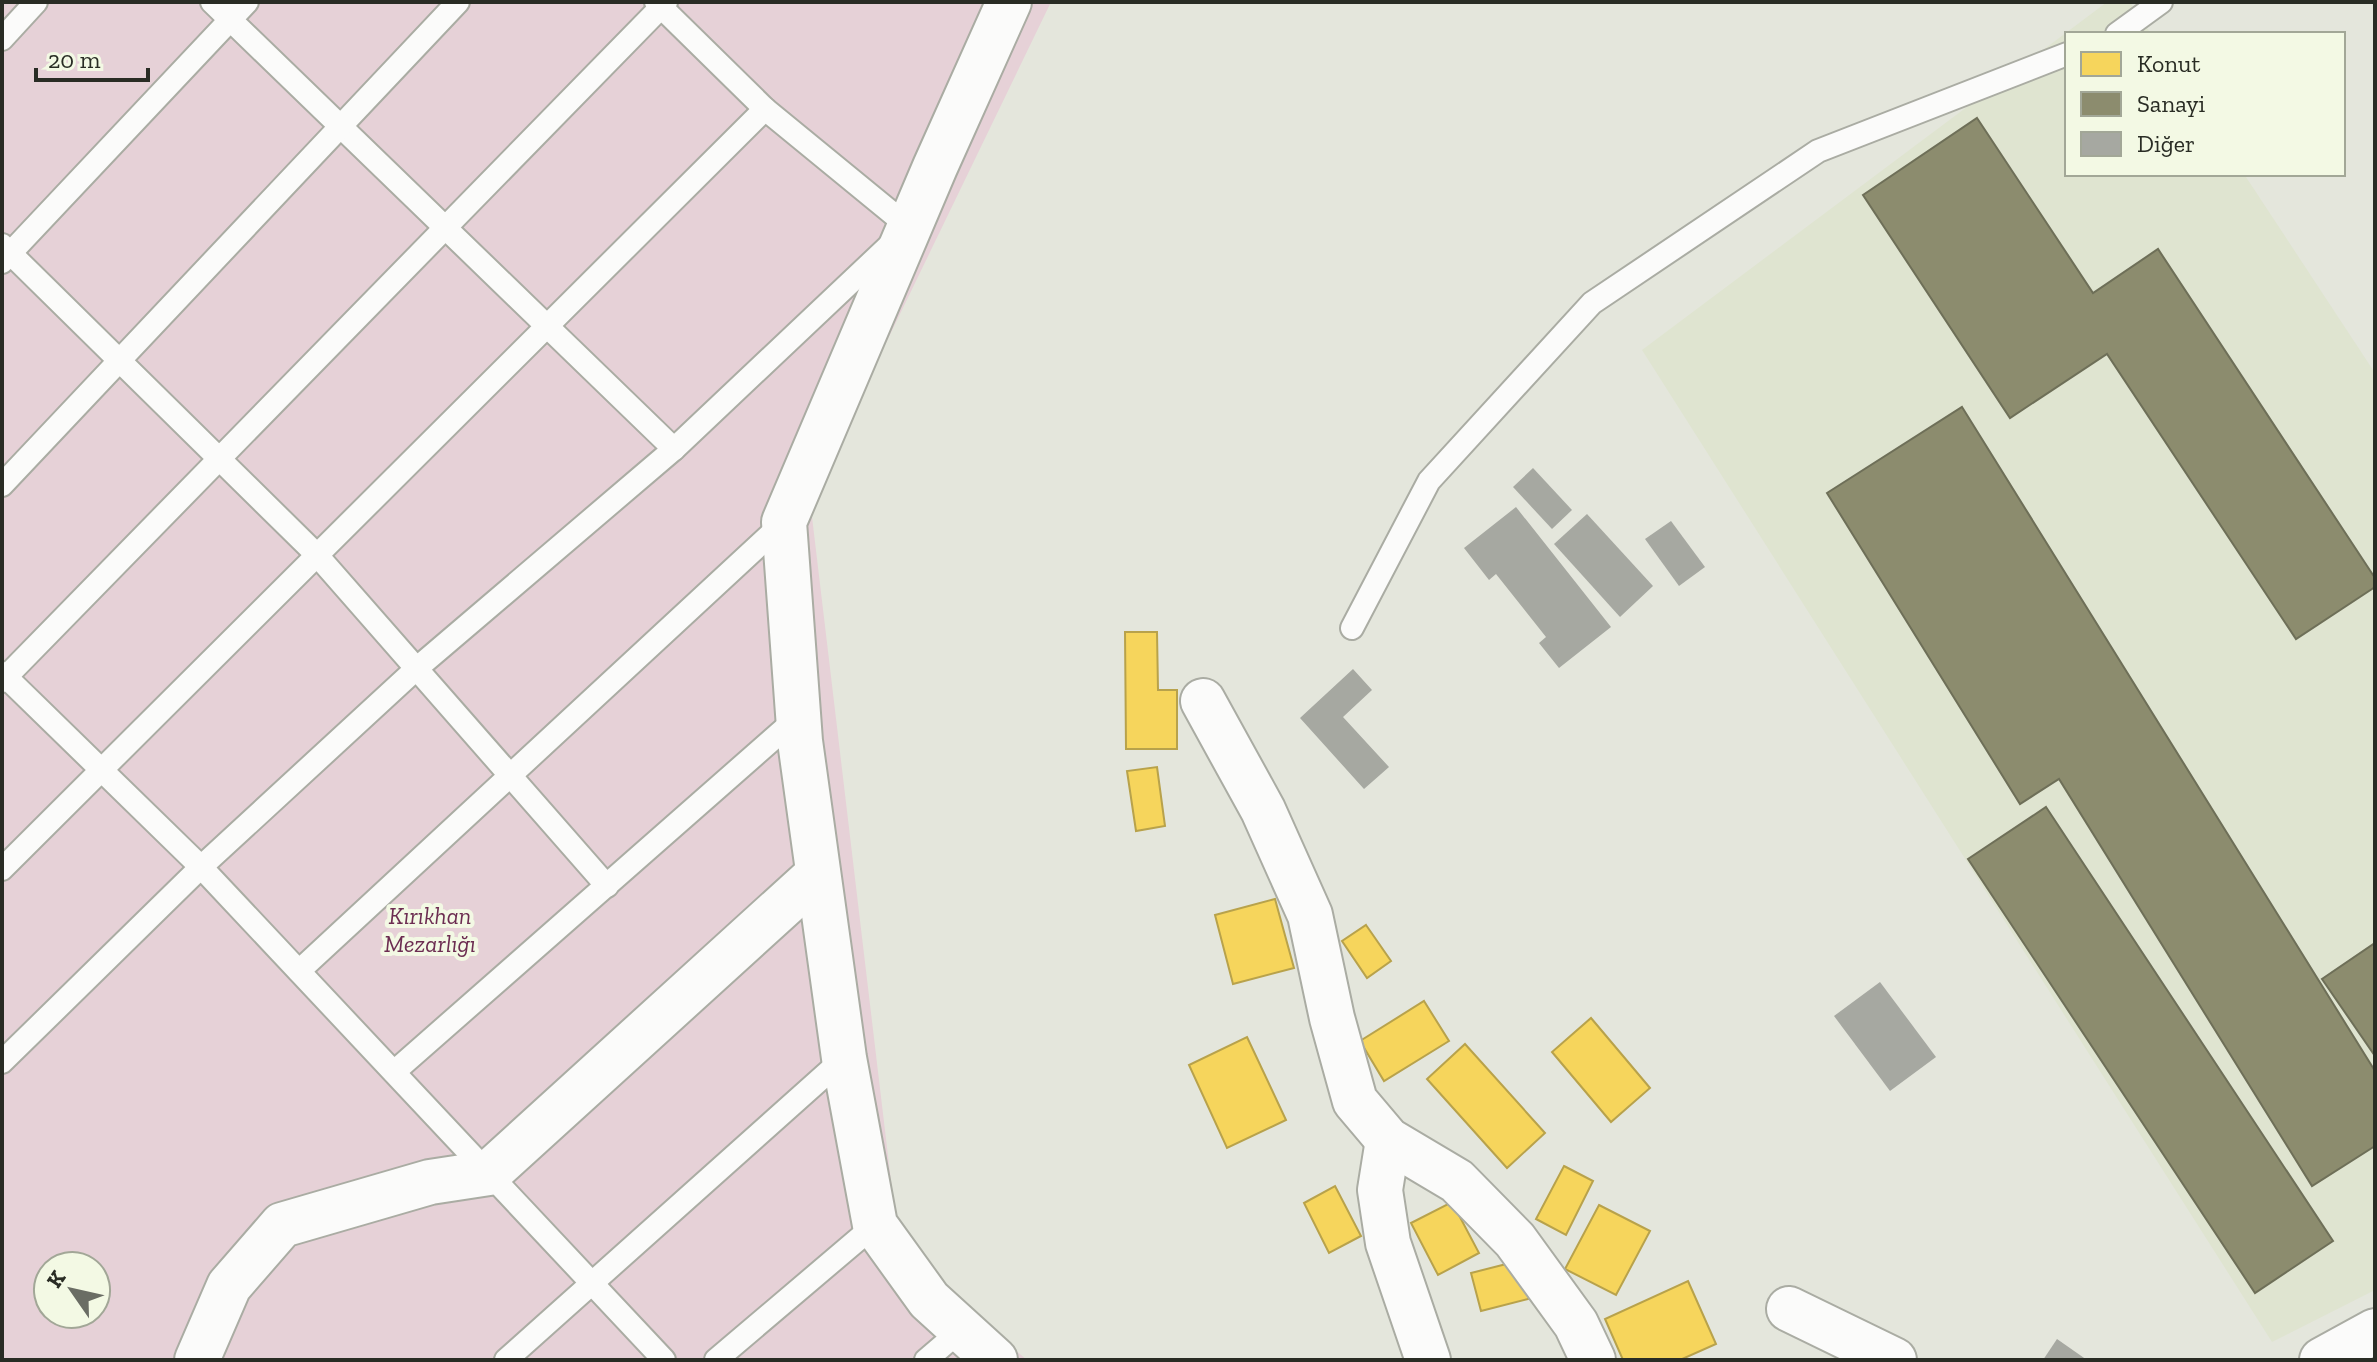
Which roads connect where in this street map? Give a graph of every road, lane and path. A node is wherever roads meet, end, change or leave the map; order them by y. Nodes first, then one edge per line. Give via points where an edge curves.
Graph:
1 (36, 2) edge
2 (212, 2) edge
3 (247, 2) edge
4 (458, 2) edge
5 (1009, 2) edge
6 (2161, 2) edge
7 (661, 4) edge
8 (230, 20) junction
9 (2120, 32) edge
10 (2, 39) edge
11 (2065, 55) edge
12 (765, 109) junction
13 (340, 126) junction
14 (909, 227) junction
15 (445, 228) junction
16 (5, 253) edge
17 (546, 326) junction
18 (119, 361) junction
19 (674, 449) junction
20 (219, 458) junction
21 (2, 485) edge
22 (784, 522) junction
23 (316, 554) junction
24 (1352, 628) dead end
25 (416, 669) junction
26 (3, 677) edge
27 (1203, 701) dead end
28 (799, 716) junction
29 (100, 769) junction
30 (511, 776) junction
31 (201, 867) junction
32 (2, 869) edge
33 (818, 874) junction
34 (607, 886) junction
35 (299, 971) junction
36 (844, 1058) junction
37 (2, 1062) edge
38 (394, 1072) junction
39 (1388, 1140) junction
40 (489, 1173) junction
41 (875, 1225) junction
42 (592, 1283) junction
43 (1789, 1309) dead end
44 (961, 1330) junction
45 (2375, 1331) edge
46 (197, 1360) edge
47 (506, 1360) edge
48 (664, 1360) edge
49 (716, 1360) edge
50 (926, 1360) edge
51 (995, 1360) edge
52 (1428, 1360) edge
53 (1593, 1360) edge
54 (1894, 1360) edge
55 (2322, 1360) edge

1 - 10 lane
2 - 8 lane
3 - 8 lane
4 - 13 lane
5 - 14 street
6 - 9 lane
7 - 12 lane
7 - 15 lane
8 - 13 lane
8 - 16 lane
11 - 24 lane via 1818,151 1592,303 1429,481
12 - 14 lane
12 - 17 lane
13 - 15 lane
13 - 18 lane
14 - 19 lane
14 - 22 street
15 - 17 lane
15 - 20 lane
16 - 18 lane
17 - 19 lane
17 - 23 lane
18 - 20 lane
18 - 21 lane
19 - 25 lane
20 - 23 lane
20 - 26 lane
22 - 28 street
22 - 30 lane
23 - 25 lane
23 - 29 lane
25 - 30 lane
25 - 31 lane
26 - 29 lane
27 - 39 street via 1263,810 1310,915 1355,1101
28 - 33 street
28 - 34 lane
29 - 31 lane
29 - 32 lane
30 - 34 lane
30 - 35 lane
31 - 35 lane
31 - 37 lane
33 - 36 street
33 - 40 street
34 - 38 lane
35 - 38 lane
36 - 41 street
36 - 42 lane
38 - 40 lane
39 - 52 street via 1380,1190 1388,1243
39 - 53 street via 1457,1181 1515,1240 1576,1324
40 - 42 lane
40 - 46 street via 430,1182 282,1225 229,1286
41 - 44 street via 929,1300
41 - 49 lane
42 - 47 lane
42 - 48 lane
43 - 54 street
44 - 50 lane
44 - 51 street
45 - 55 street

